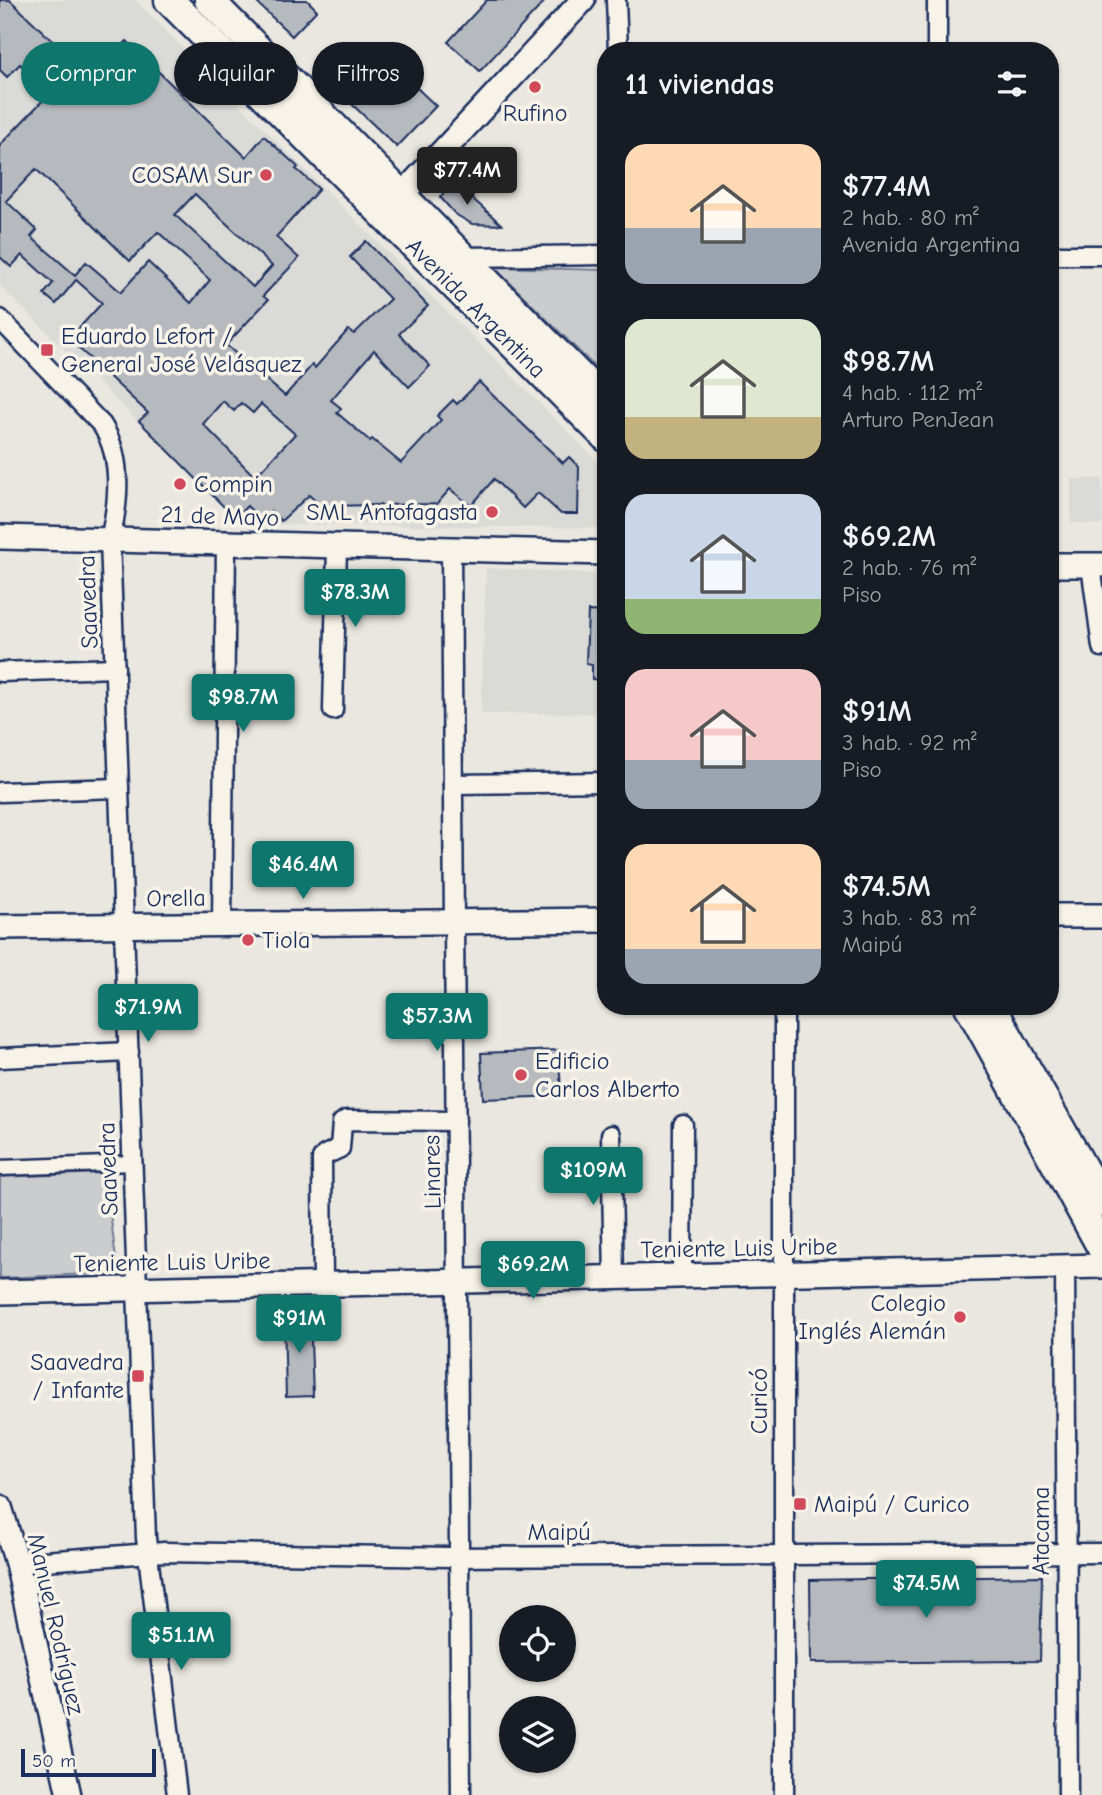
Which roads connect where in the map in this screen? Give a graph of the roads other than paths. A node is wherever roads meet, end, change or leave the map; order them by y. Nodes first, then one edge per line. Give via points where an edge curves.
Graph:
1 (169, 0) edge
2 (209, 0) edge
3 (583, 0) edge
4 (617, 0) edge
5 (937, 0) edge
6 (618, 42) edge
7 (937, 42) edge
8 (402, 194) junction
9 (383, 216) junction
10 (597, 255) edge
11 (1059, 255) edge
12 (1102, 255) edge
13 (464, 257) junction
14 (0, 319) edge
15 (597, 393) edge
16 (597, 428) edge
17 (0, 537) edge
18 (110, 539) junction
19 (226, 543) junction
20 (337, 547) junction
21 (451, 550) junction
22 (597, 553) edge
23 (1059, 565) edge
24 (1097, 565) edge
25 (1102, 647) edge
26 (115, 668) junction
27 (0, 672) edge
28 (333, 710) dead end
29 (597, 782) edge
30 (453, 784) junction
31 (119, 788) junction
32 (0, 793) edge
33 (1059, 916) edge
34 (1102, 916) edge
35 (597, 920) edge
36 (454, 922) junction
37 (222, 924) junction
38 (124, 925) junction
39 (0, 927) edge
40 (784, 1015) edge
41 (975, 1015) edge
42 (996, 1015) edge
43 (129, 1052) junction
44 (0, 1058) edge
45 (456, 1121) junction
46 (683, 1125) dead end
47 (611, 1135) dead end
48 (133, 1163) junction
49 (0, 1168) edge
50 (1102, 1202) edge
51 (1102, 1248) edge
52 (1102, 1266) edge
53 (1065, 1267) junction
54 (784, 1273) junction
55 (682, 1276) junction
56 (614, 1278) junction
57 (458, 1282) junction
58 (323, 1285) junction
59 (137, 1289) junction
60 (0, 1293) edge
61 (0, 1507) edge
62 (148, 1552) junction
63 (1066, 1553) junction
64 (1102, 1553) edge
65 (784, 1555) junction
66 (460, 1557) junction
67 (17, 1563) junction
68 (69, 1795) edge
69 (177, 1795) edge
70 (461, 1795) edge
71 (784, 1795) edge
72 (1068, 1795) edge

1 - 9 main road, Avenida Argentina
2 - 8 main road, Avenida Argentina
3 - 8 street
4 - 6 street
5 - 7 street
8 - 9 street
8 - 13 main road, Avenida Argentina
9 - 16 main road, Avenida Argentina
10 - 13 street
11 - 12 street
13 - 15 main road, Avenida Argentina
14 - 18 street, Saavedra via 109,435 117,460
17 - 18 street, 21 de Mayo
18 - 19 street, 21 de Mayo
18 - 26 street, Saavedra
19 - 20 street, 21 de Mayo
19 - 37 street
20 - 21 street, 21 de Mayo
20 - 28 street
21 - 22 street, 21 de Mayo
21 - 30 street, Linares
23 - 24 street
24 - 25 street
26 - 27 street
26 - 31 street, Saavedra
29 - 30 street
30 - 36 street, Linares
31 - 32 street
31 - 38 street, Saavedra
33 - 34 street
35 - 36 street, Orella
36 - 37 street, Orella
36 - 45 street, Linares
37 - 38 street, Orella
38 - 39 street, Orella
38 - 43 street, Saavedra
40 - 54 street, Curicó
41 - 51 main road
42 - 50 main road
43 - 44 street
43 - 48 street, Saavedra
45 - 57 street, Linares
45 - 58 street via 342,1123 340,1148 322,1159
46 - 55 street
47 - 56 street
48 - 49 street
48 - 59 street, Saavedra
52 - 53 street, Teniente Luis Uribe
53 - 54 street, Teniente Luis Uribe
53 - 63 street, Atacama
54 - 55 street, Teniente Luis Uribe
54 - 65 street, Curicó
55 - 56 street, Teniente Luis Uribe
56 - 57 street, Teniente Luis Uribe
57 - 58 street, Teniente Luis Uribe
57 - 66 street, Linares
58 - 59 street, Teniente Luis Uribe
59 - 60 street, Teniente Luis Uribe
59 - 62 street, Saavedra
61 - 67 street, Manuel Rodríguez
62 - 66 street, Maipú
62 - 67 street, Maipú
62 - 69 street, Saavedra
63 - 64 street, Maipú
63 - 65 street, Maipú
63 - 72 street, Atacama
65 - 66 street, Maipú
65 - 71 street, Curicó
66 - 70 street, Linares
67 - 68 street, Manuel Rodríguez

